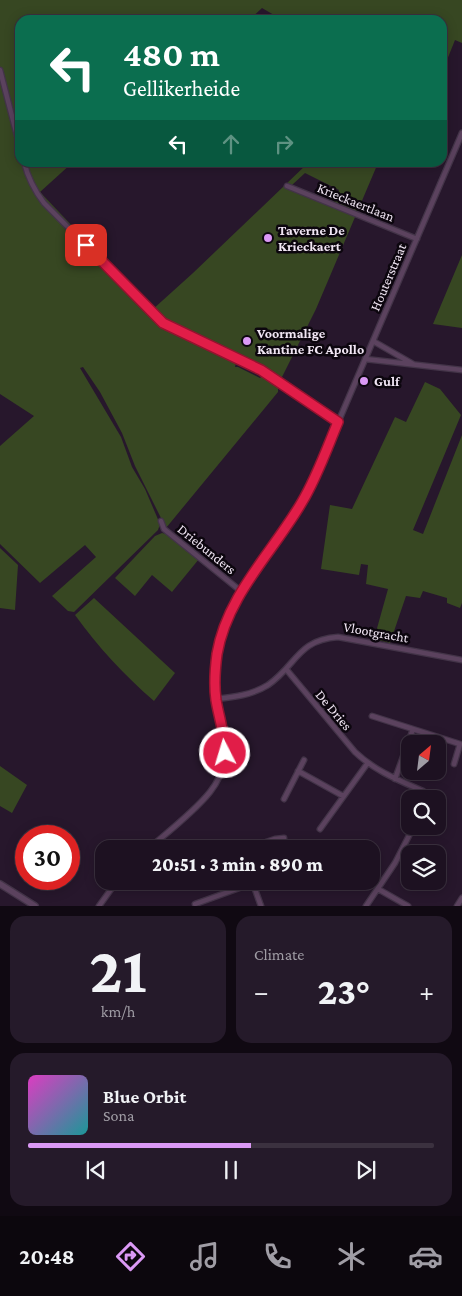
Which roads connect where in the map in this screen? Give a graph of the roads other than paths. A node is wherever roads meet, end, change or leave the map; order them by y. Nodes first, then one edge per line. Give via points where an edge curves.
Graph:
1 (1, 71) edge
2 (15, 127) edge
3 (462, 133) edge
4 (25, 167) edge
5 (287, 186) dead end
6 (417, 239) junction
7 (373, 341) junction
8 (365, 359) junction
9 (414, 364) junction
10 (462, 370) edge
11 (338, 422) junction
12 (161, 521) dead end
13 (242, 592) junction
14 (462, 660) edge
15 (286, 669) junction
16 (216, 700) junction
17 (372, 716) dead end
18 (413, 729) junction
19 (304, 760) dead end
20 (367, 764) junction
21 (454, 764) dead end
22 (298, 771) junction
23 (395, 779) junction
24 (421, 790) edge
25 (343, 796) junction
26 (284, 799) dead end
27 (320, 829) dead end
28 (409, 835) edge
29 (284, 838) dead end
30 (158, 840) edge
31 (272, 840) edge
32 (0, 884) edge
33 (380, 886) edge
34 (111, 890) edge
35 (232, 890) edge
36 (255, 890) edge
37 (377, 890) edge
38 (380, 890) edge
39 (462, 898) edge
40 (210, 899) junction
41 (195, 904) dead end
42 (35, 906) edge
43 (99, 906) edge
44 (212, 906) edge
45 (260, 906) edge
46 (366, 906) edge
47 (408, 906) edge
48 (457, 906) edge

1 - 2 street
3 - 6 street, Houterstraat
4 - 11 street via 28,178 44,203 163,323 261,370
5 - 6 street, Krieckaertlaan
6 - 7 street, Houterstraat
7 - 8 street, Houterstraat
7 - 9 street
8 - 9 street
8 - 11 street, Houterstraat
9 - 10 street
11 - 13 street, Houterstraat via 305,498
12 - 13 street, Driebunders via 164,529
13 - 16 street, Houterstraat via 231,611 217,654
14 - 15 street, Vlootgracht via 338,637 312,643
15 - 16 street, Vlootgracht via 253,692
15 - 20 street, De Dries
16 - 30 street, Houterstraat via 225,740 221,772 206,797
17 - 18 street, De Dries
18 - 21 street, De Dries via 460,744
18 - 23 street
19 - 22 street
20 - 23 street, De Dries
20 - 25 street
22 - 25 street
22 - 26 street
23 - 24 street, De Dries
25 - 27 street
28 - 33 street
29 - 31 street
32 - 42 street
34 - 43 street
35 - 40 street
36 - 45 street
37 - 46 street
38 - 47 street
39 - 48 street
40 - 41 street
40 - 44 street

